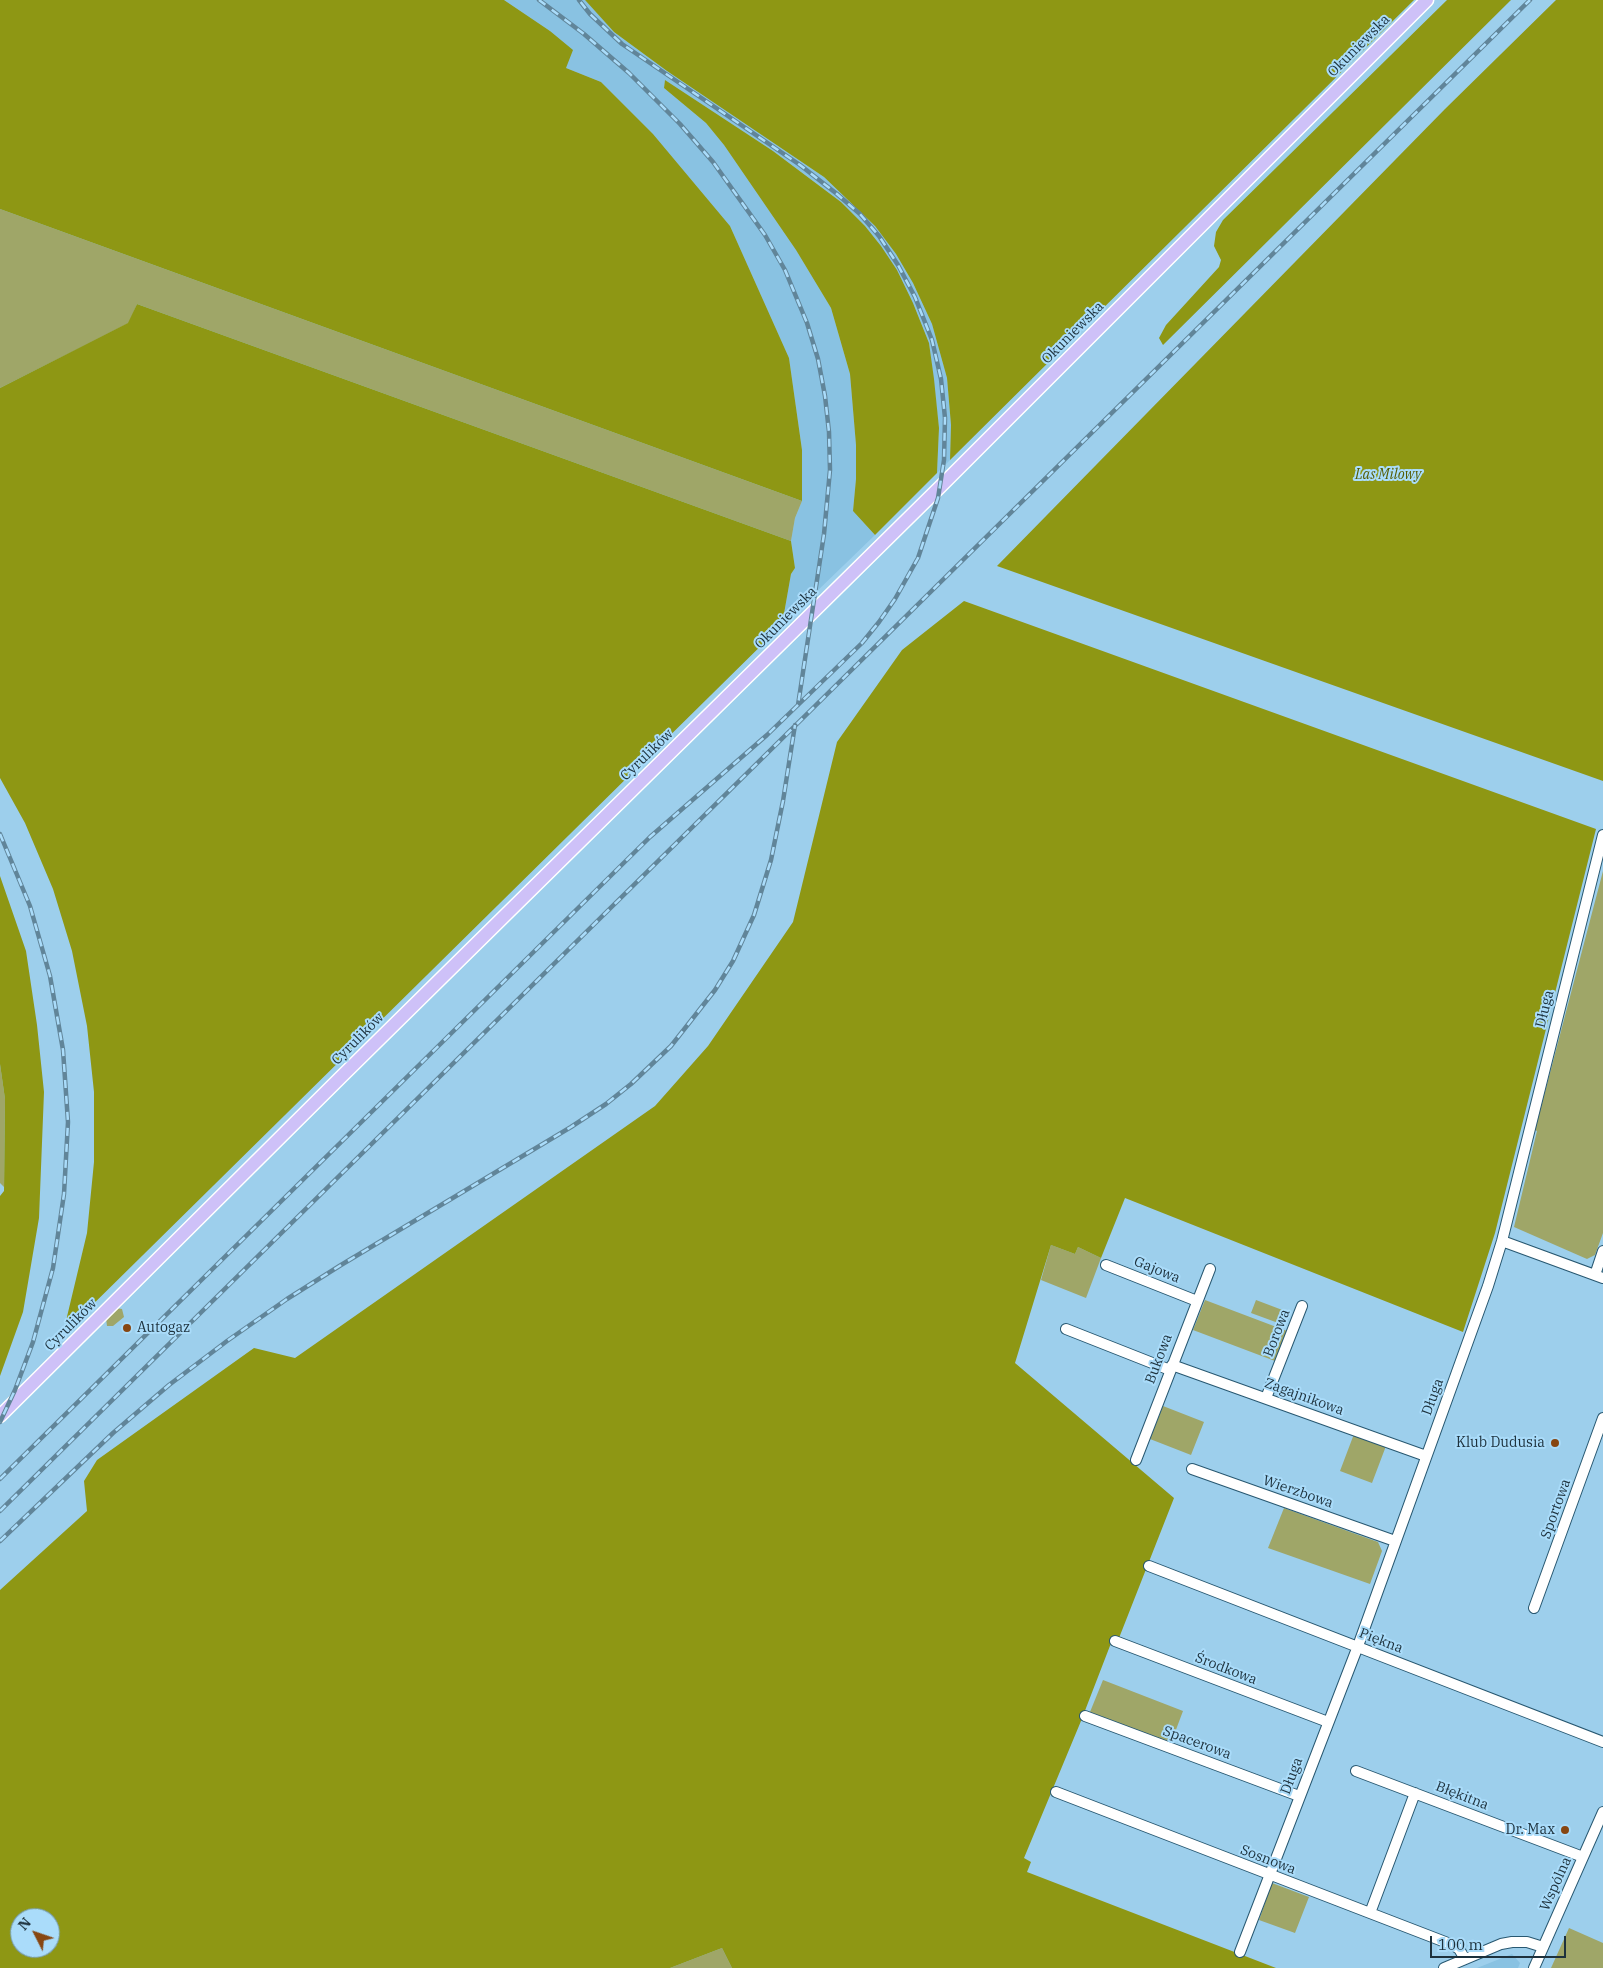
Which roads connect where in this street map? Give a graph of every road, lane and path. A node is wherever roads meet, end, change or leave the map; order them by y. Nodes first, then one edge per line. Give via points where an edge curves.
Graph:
1 (1427, 0) edge
2 (739, 686) joint
3 (1603, 838) edge
4 (1502, 1241) junction
5 (1603, 1251) edge
6 (1106, 1265) dead end
7 (1210, 1269) dead end
8 (1599, 1276) edge
9 (1197, 1301) junction
10 (1302, 1306) dead end
11 (1066, 1329) dead end
12 (1171, 1368) junction
13 (1266, 1398) junction
14 (0, 1416) edge
15 (1603, 1418) edge
16 (1426, 1456) junction
17 (1136, 1460) dead end
18 (1192, 1469) dead end
19 (1395, 1541) junction
20 (1150, 1566) dead end
21 (1534, 1608) dead end
22 (1115, 1641) dead end
23 (1358, 1646) junction
24 (1085, 1716) dead end
25 (1328, 1722) junction
26 (1603, 1742) edge
27 (1356, 1771) dead end
28 (1056, 1792) dead end
29 (1415, 1793) junction
30 (1299, 1796) junction
31 (1603, 1812) edge
32 (1583, 1857) junction
33 (1269, 1875) junction
34 (1370, 1913) junction
35 (1543, 1947) junction
36 (1240, 1952) dead end
37 (1464, 1959) junction
38 (1444, 1968) edge
39 (1534, 1968) edge

1 - 2 main road, Okuniewska
2 - 14 main road, Cyrulików
3 - 4 street, Długa
4 - 8 street
4 - 16 street, Długa
5 - 8 street
6 - 9 street, Gajowa
7 - 9 street, Bukowa
9 - 12 street, Bukowa
10 - 13 street, Borowa
11 - 12 street, Zagajnikowa
12 - 13 street, Zagajnikowa
12 - 17 street, Bukowa
13 - 16 street, Zagajnikowa
15 - 21 street, Sportowa
16 - 19 street, Długa
18 - 19 street, Wierzbowa
19 - 23 street, Długa
20 - 23 street, Piękna
22 - 25 street, Środkowa
23 - 25 street, Długa
23 - 26 street, Piękna
24 - 30 street, Spacerowa
25 - 30 street, Długa
27 - 29 street, Błękitna
28 - 33 street, Sosnowa
29 - 32 street, Błękitna
29 - 34 street, Błękitna
30 - 33 street, Długa
31 - 32 street, Wspólna
32 - 35 street, Wspólna
33 - 34 street, Sosnowa
33 - 36 street, Długa
34 - 37 street, Sosnowa via 1453,1945
35 - 37 street via 1512,1942
35 - 39 street, Wspólna
37 - 38 street

